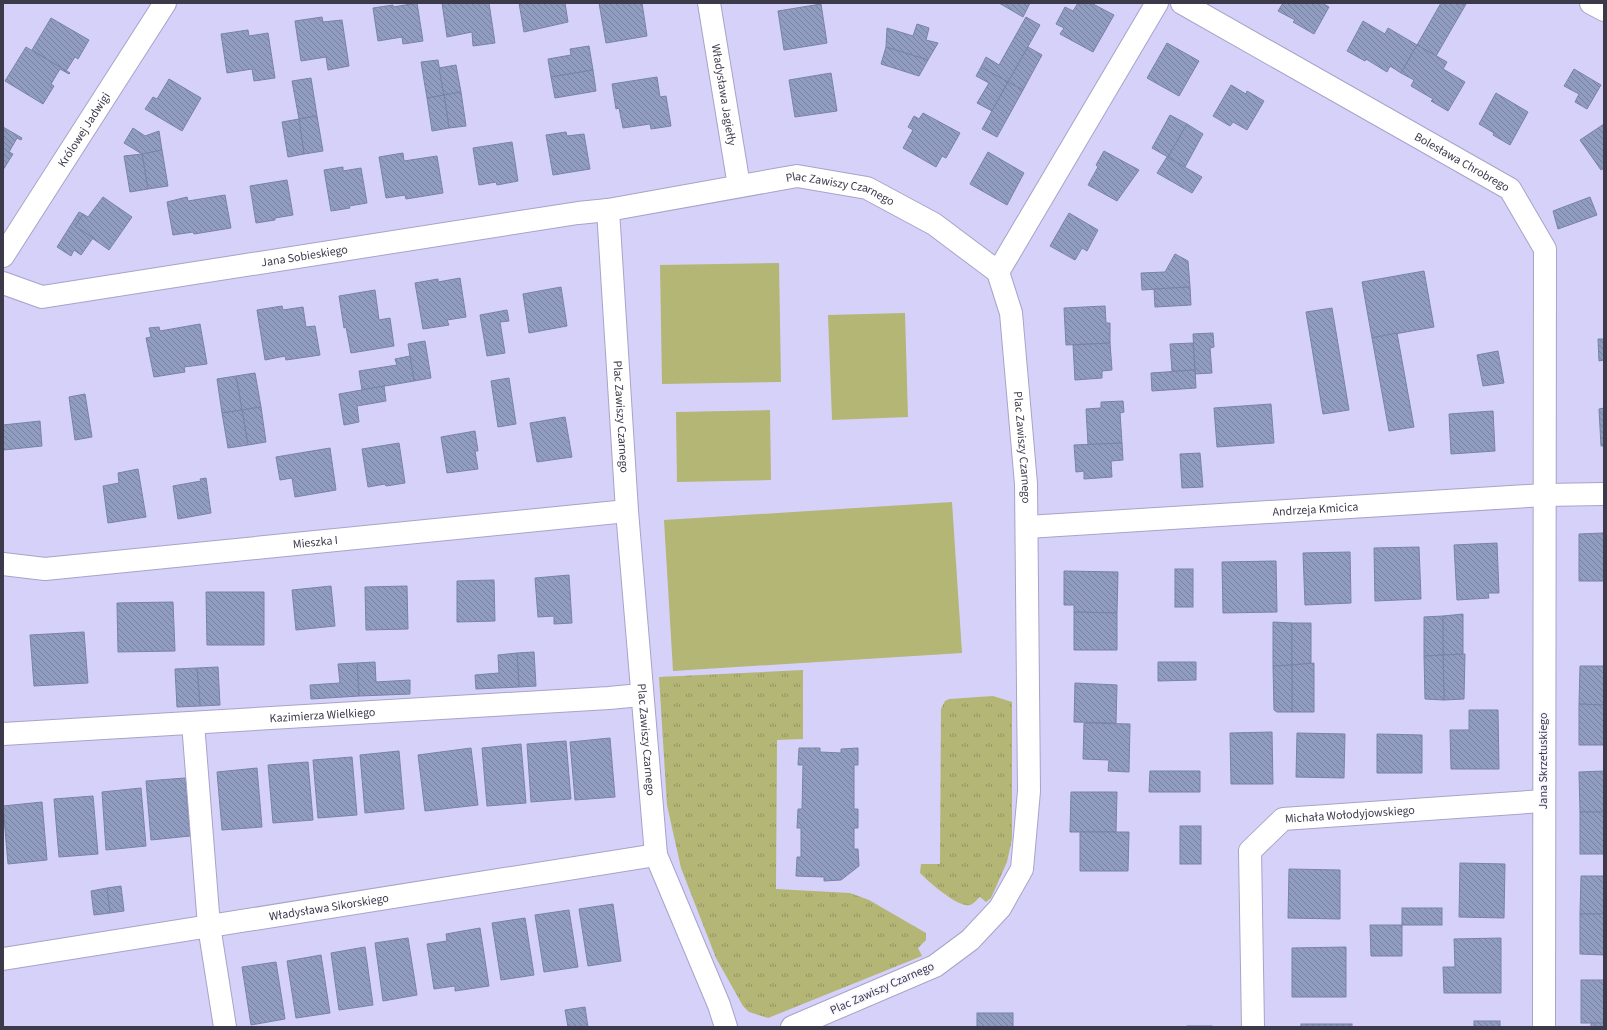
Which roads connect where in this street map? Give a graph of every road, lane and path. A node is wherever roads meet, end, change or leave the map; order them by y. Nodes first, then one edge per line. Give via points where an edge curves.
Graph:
1 (165, 3) edge
2 (709, 3) edge
3 (1157, 3) edge
4 (1182, 3) edge
5 (1591, 3) edge
6 (1604, 10) edge
7 (739, 186) junction
8 (608, 210) junction
9 (3, 256) edge
10 (998, 272) junction
11 (3, 283) edge
12 (1604, 494) edge
13 (1544, 495) junction
14 (627, 511) junction
15 (1026, 527) junction
16 (3, 564) edge
17 (642, 695) junction
18 (193, 723) junction
19 (3, 734) edge
20 (1543, 801) junction
21 (656, 855) junction
22 (209, 926) junction
23 (3, 959) edge
24 (225, 1027) edge
25 (726, 1027) edge
26 (792, 1027) edge
27 (1253, 1027) edge
28 (1544, 1027) edge

1 - 9 street, Królowej Jadwigi
2 - 7 street, Władysława Jagiełły
3 - 10 street
4 - 13 street, Bolesława Chrobrego via 1510,189 1545,249
5 - 6 street
7 - 8 street, Plac Zawiszy Czarnego
7 - 10 street, Plac Zawiszy Czarnego via 797,176 867,188 934,224
8 - 11 street, Jana Sobieskiego via 42,296
8 - 14 street, Plac Zawiszy Czarnego
10 - 15 street, Plac Zawiszy Czarnego via 1012,313 1026,484
12 - 13 street, Andrzeja Kmicica
13 - 15 street, Andrzeja Kmicica
13 - 20 street, Jana Skrzetuskiego
14 - 16 street, Mieszka I via 45,568
14 - 17 street, Plac Zawiszy Czarnego
15 - 26 street, Plac Zawiszy Czarnego via 1030,791 1022,869 1000,908 970,940 935,966
17 - 18 street, Kazimierza Wielkiego
17 - 21 street, Plac Zawiszy Czarnego
18 - 19 street, Kazimierza Wielkiego
18 - 22 street
20 - 27 street, Michała Wołodyjowskiego via 1283,819 1250,851
20 - 28 street, Jana Skrzetuskiego
21 - 22 street, Władysława Sikorskiego
21 - 25 street, Plac Zawiszy Czarnego
22 - 23 street, Władysława Sikorskiego
22 - 24 street

